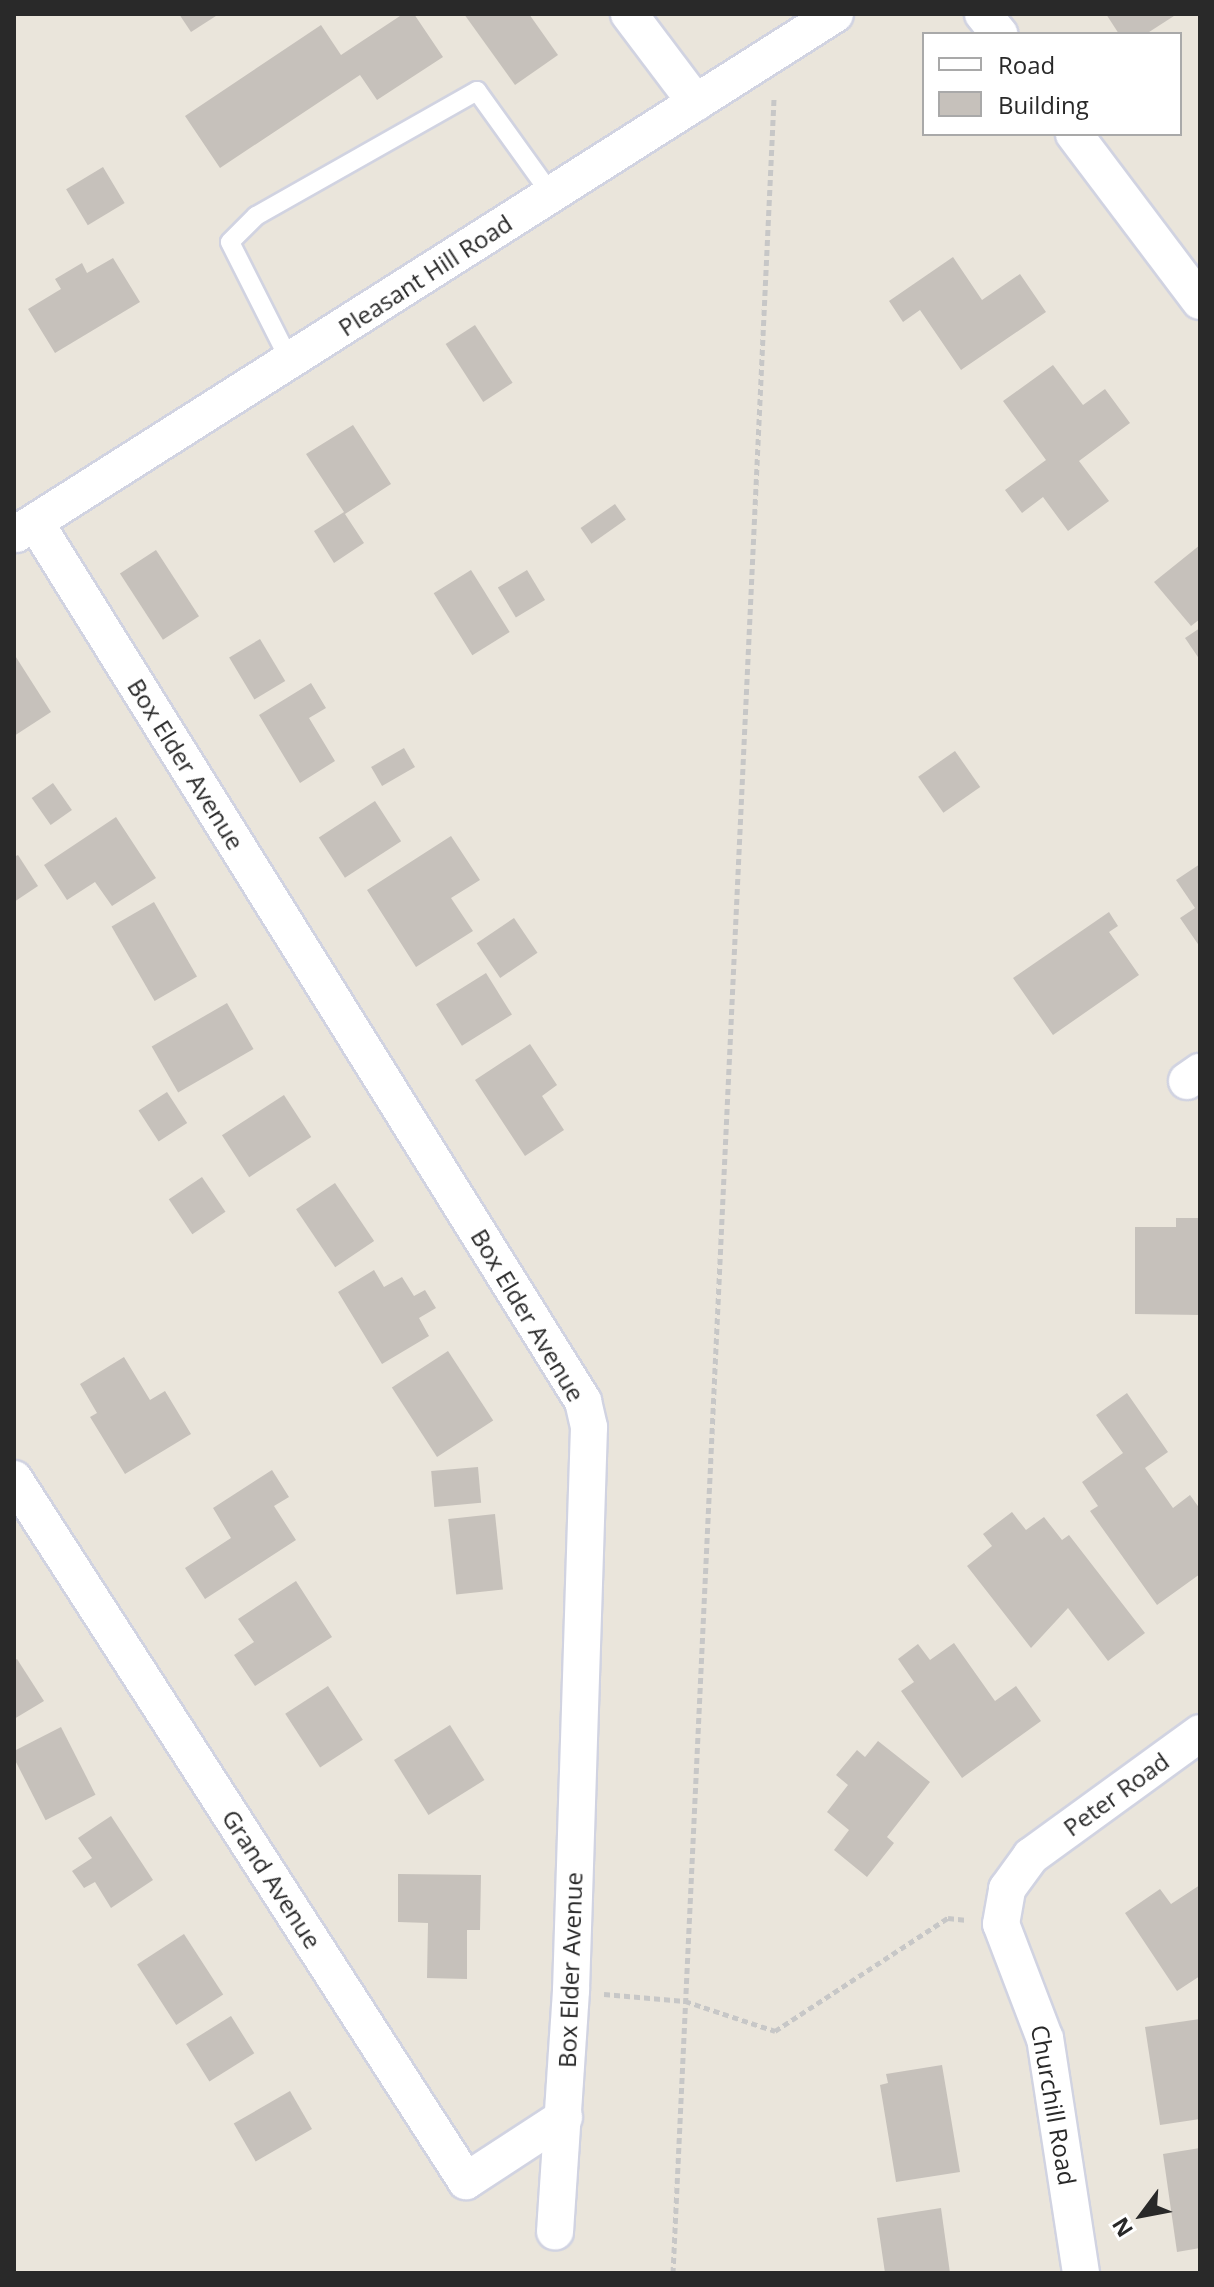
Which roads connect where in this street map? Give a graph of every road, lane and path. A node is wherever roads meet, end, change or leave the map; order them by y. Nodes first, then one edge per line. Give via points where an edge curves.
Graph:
1 (629, 14) edge
2 (835, 14) edge
3 (983, 14) edge
4 (997, 32) edge
5 (774, 88) dead end
6 (696, 103) junction
7 (1076, 136) edge
8 (551, 194) junction
9 (1200, 301) edge
10 (290, 361) junction
11 (24, 528) edge
12 (14, 1479) edge
13 (1200, 1733) edge
14 (1001, 1924) junction
15 (571, 1991) junction
16 (685, 2001) junction
17 (564, 2117) junction
18 (555, 2231) dead end
19 (673, 2273) edge
20 (1081, 2273) edge

1 - 6 street
2 - 6 street, Pleasant Hill Road
3 - 4 street
5 - 16 path
6 - 8 street, Pleasant Hill Road
7 - 9 street
8 - 10 street, Pleasant Hill Road
8 - 10 lane via 477,91 256,216 230,242
10 - 11 street, Pleasant Hill Road
11 - 15 street, Box Elder Avenue via 583,1401 589,1427
12 - 17 street, Grand Avenue via 466,2181
13 - 14 street, Peter Road via 1031,1856 1007,1889
14 - 16 path via 948,1918 775,2031
14 - 20 street, Churchill Road via 1045,2039
15 - 16 path
15 - 17 street, Box Elder Avenue
16 - 19 path
17 - 18 street, Box Elder Avenue

